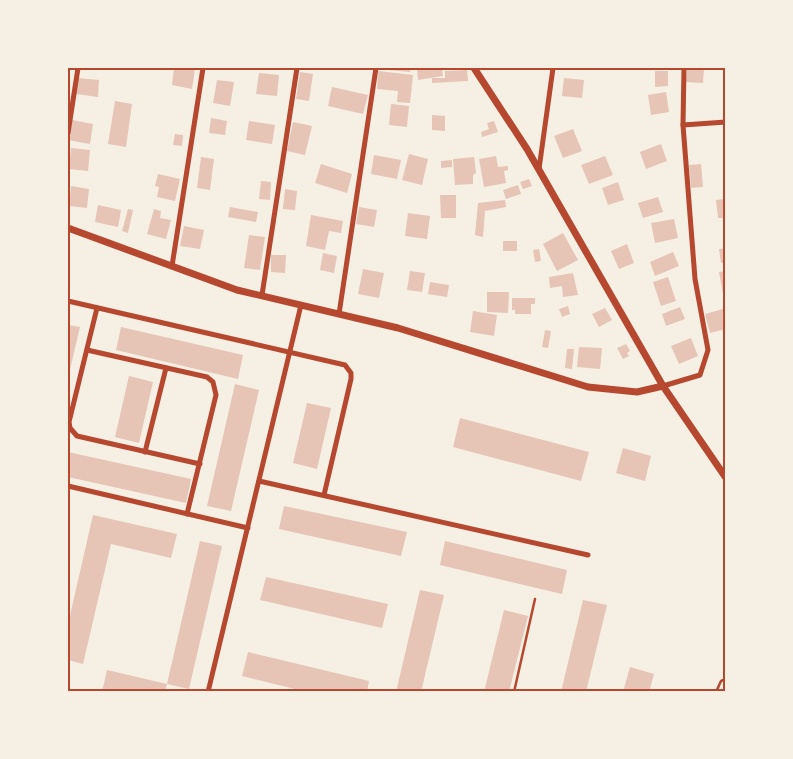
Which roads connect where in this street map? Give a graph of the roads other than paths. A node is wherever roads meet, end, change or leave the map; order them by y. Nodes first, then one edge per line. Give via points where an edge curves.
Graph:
1 (78, 68) edge
2 (203, 68) edge
3 (297, 68) edge
4 (376, 68) edge
5 (474, 68) edge
6 (554, 68) edge
7 (684, 68) edge
8 (726, 122) edge
9 (683, 125) junction
10 (68, 133) edge
11 (539, 172) junction
12 (68, 228) edge
13 (172, 266) junction
14 (262, 295) junction
15 (68, 301) edge
16 (302, 305) junction
17 (97, 308) junction
18 (339, 314) junction
19 (87, 350) junction
20 (290, 352) junction
21 (166, 368) junction
22 (663, 386) junction
23 (146, 452) junction
24 (200, 464) junction
25 (726, 478) edge
26 (259, 481) junction
27 (68, 486) edge
28 (324, 495) junction
29 (187, 514) junction
30 (248, 528) junction
31 (588, 555) dead end
32 (535, 599) dead end
33 (726, 679) edge
34 (208, 692) edge
35 (514, 692) edge
36 (716, 692) edge

1 - 10 street
2 - 13 street
3 - 14 street
4 - 18 street
5 - 11 street
6 - 11 street
7 - 9 street
8 - 9 street
9 - 22 street via 695,279 708,350 700,375
11 - 22 street
12 - 13 street
13 - 14 street via 237,290
14 - 16 street
15 - 17 street
16 - 18 street
16 - 20 street
17 - 19 street
17 - 20 street
18 - 22 street via 398,328 588,387 637,392
19 - 21 street
19 - 23 street via 69,422 72,433
20 - 26 street
20 - 28 street via 345,365 351,373
21 - 23 street
21 - 24 street via 207,377 216,387
22 - 25 street
23 - 24 street
24 - 29 street
26 - 28 street
26 - 30 street
27 - 29 street
28 - 31 street
29 - 30 street
30 - 34 street
32 - 35 lane
33 - 36 lane via 721,681

